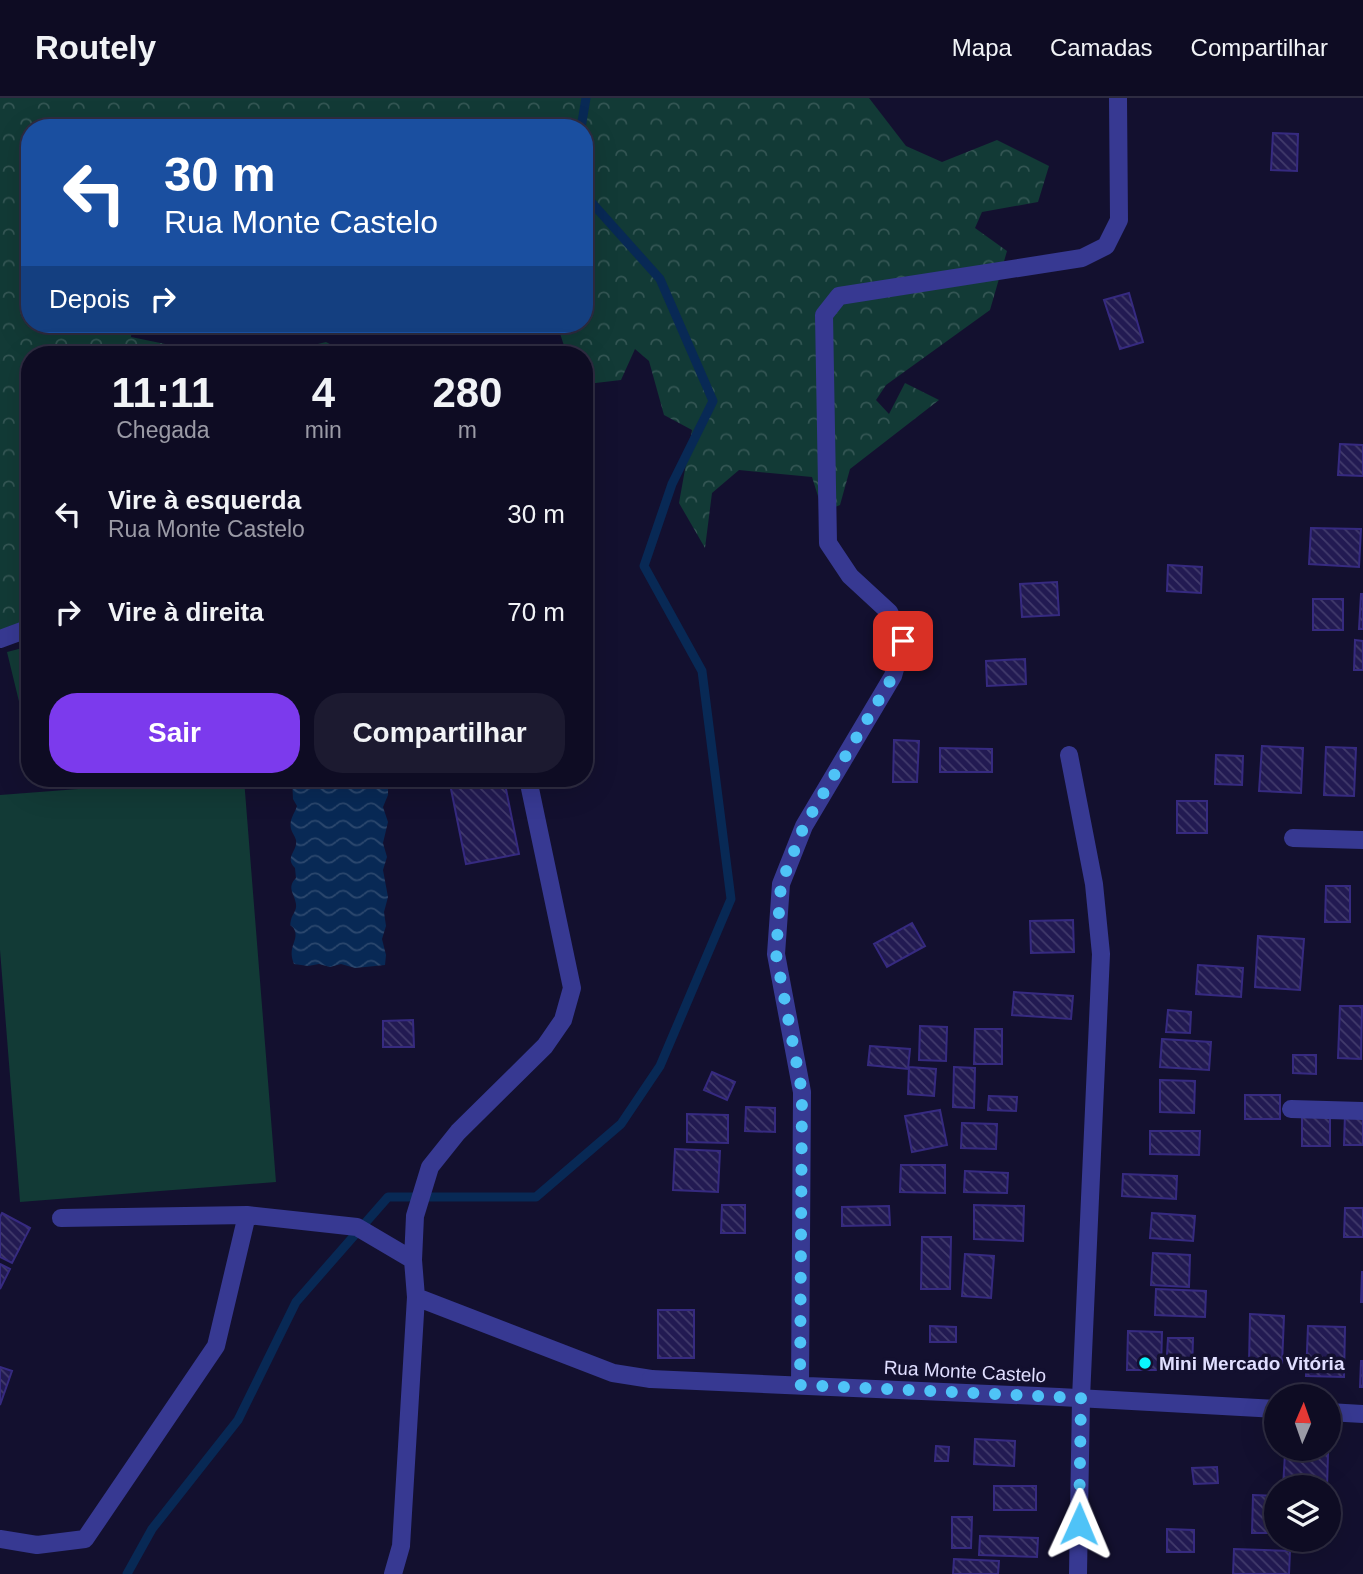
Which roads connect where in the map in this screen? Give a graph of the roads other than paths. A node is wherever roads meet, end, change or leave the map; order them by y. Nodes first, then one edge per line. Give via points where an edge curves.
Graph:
1 (1118, 98) edge
2 (21, 631) edge
3 (0, 639) edge
4 (1069, 755) dead end
5 (530, 787) edge
6 (1293, 838) dead end
7 (1363, 840) edge
8 (1291, 1109) dead end
9 (1363, 1111) edge
10 (247, 1215) junction
11 (61, 1219) dead end
12 (413, 1260) junction
13 (416, 1297) junction
14 (800, 1385) junction
15 (1081, 1398) junction
16 (1264, 1408) edge
17 (1341, 1413) edge
18 (1363, 1414) edge
19 (0, 1539) edge
20 (393, 1574) edge
21 (1078, 1574) edge

1 - 14 street via 1119,220 1106,246 1082,258 839,296 824,315 828,543 850,576 888,612 903,641 893,676 804,826 781,884 776,954 802,1092
2 - 3 street
4 - 15 street via 1094,884 1101,954
5 - 12 street via 572,988 563,1020 545,1046 458,1132 430,1167 415,1216
6 - 7 street
8 - 9 street
10 - 11 street
10 - 12 street via 357,1227
10 - 19 street via 216,1346 85,1539 37,1545
12 - 13 street
13 - 14 street, Rua Monte Castelo via 613,1373
13 - 20 street via 401,1546
14 - 15 street, Rua Monte Castelo
15 - 16 street, Rua Monte Castelo
15 - 21 street
17 - 18 street

